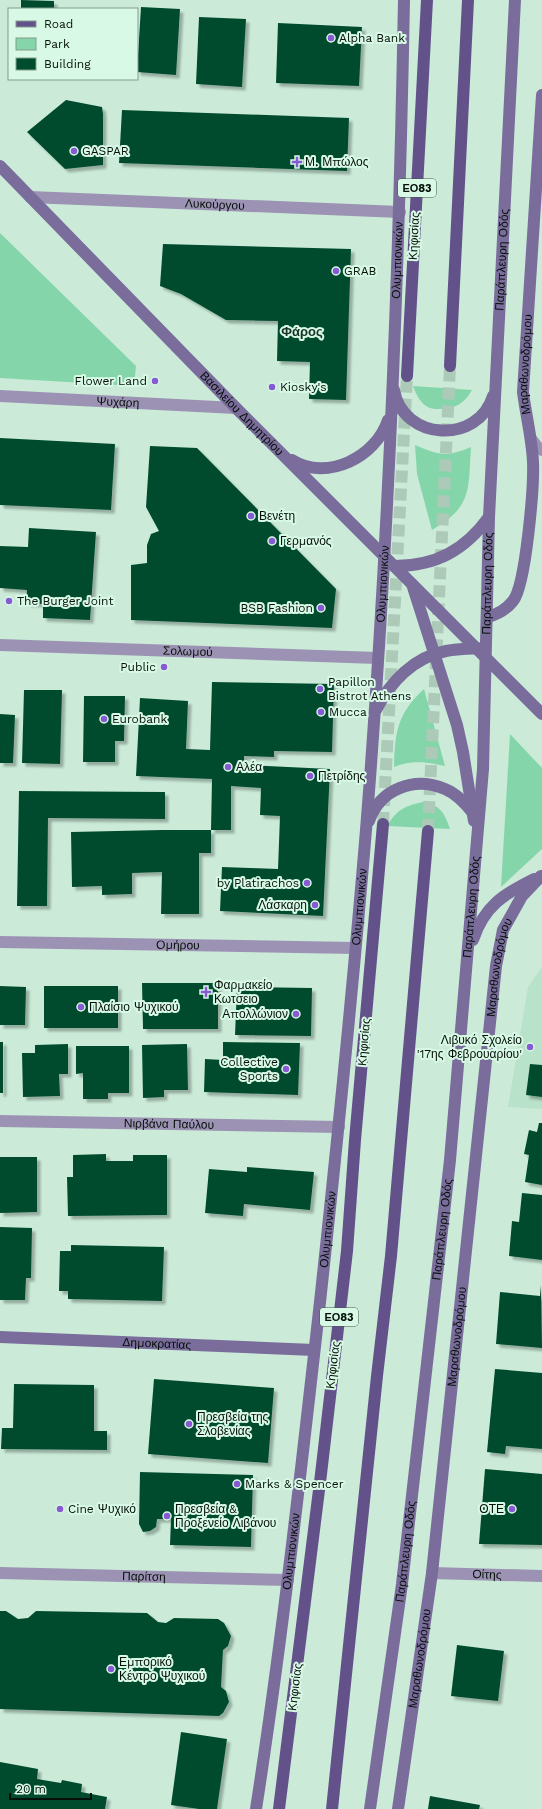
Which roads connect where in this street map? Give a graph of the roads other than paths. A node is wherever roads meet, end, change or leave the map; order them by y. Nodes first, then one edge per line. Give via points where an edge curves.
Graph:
1 (404, 0) edge
2 (427, 0) edge
3 (468, 0) edge
4 (515, 0) edge
5 (542, 95) edge
6 (0, 166) edge
7 (30, 197) junction
8 (400, 212) junction
9 (450, 366) tunnel mouth
10 (407, 376) tunnel mouth
11 (392, 381) junction
12 (496, 384) junction
13 (0, 396) edge
14 (236, 408) junction
15 (390, 412) junction
16 (531, 439) junction
17 (542, 450) edge
18 (283, 454) junction
19 (490, 517) junction
20 (384, 555) junction
21 (395, 566) junction
22 (411, 582) junction
23 (488, 617) junction
24 (0, 645) edge
25 (477, 648) junction
26 (434, 655) junction
27 (377, 658) junction
28 (487, 658) junction
29 (542, 714) edge
30 (374, 715) junction
31 (473, 813) junction
32 (383, 824) tunnel mouth
33 (366, 829) junction
34 (428, 831) tunnel mouth
35 (477, 838) junction
36 (541, 876) edge
37 (0, 942) edge
38 (355, 948) junction
39 (467, 960) junction
40 (0, 1121) edge
41 (339, 1127) junction
42 (0, 1337) edge
43 (314, 1350) junction
44 (0, 1573) edge
45 (432, 1573) junction
46 (542, 1576) edge
47 (288, 1580) junction
48 (256, 1809) edge
49 (279, 1809) edge
50 (332, 1809) edge
51 (370, 1809) edge
52 (398, 1809) edge

1 - 8 street, Ολυμπιονικών
2 - 10 main road, Κηφισίας / ΕΟ83
3 - 9 main road
4 - 12 street, Παράπλευρη Οδός
5 - 16 street, Μαραθωνοδρόμου via 523,392
6 - 7 street, Βασιλείου Δημητρίου
7 - 8 street, Λυκούργου
7 - 14 street, Βασιλείου Δημητρίου
8 - 11 street, Ολυμπιονικών
11 - 12 street via 396,400 407,416 423,427 442,432 462,428 479,418 491,403
11 - 15 street, Ολυμπιονικών
12 - 19 street, Παράπλευρη Οδός
13 - 14 street, Ψυχάρη
14 - 18 street, Βασιλείου Δημητρίου
15 - 18 street via 386,427 378,440 367,451 348,463 310,467
15 - 20 street, Ολυμπιονικών
16 - 17 street
16 - 23 street, Μαραθωνοδρόμου via 532,485 520,584 514,600 505,610
18 - 20 street, Βασιλείου Δημητρίου
19 - 21 street via 476,534 459,548 432,561
19 - 23 street, Παράπλευρη Οδός
20 - 21 street, Βασιλείου Δημητρίου
20 - 27 street, Ολυμπιονικών
21 - 22 street, Βασιλείου Δημητρίου
22 - 25 street, Βασιλείου Δημητρίου
22 - 26 street
23 - 28 street, Παράπλευρη Οδός
24 - 27 street, Σολωμού
25 - 26 street via 445,651
25 - 28 street, Βασιλείου Δημητρίου
26 - 30 street via 418,662 389,687
26 - 31 street via 457,725
27 - 30 street, Ολυμπιονικών
28 - 29 street, Βασιλείου Δημητρίου
28 - 35 street, Παράπλευρη Οδός via 485,741
30 - 33 street, Ολυμπιονικών
31 - 33 street via 446,789 426,784 405,785 386,795 373,810
31 - 35 street
32 - 49 main road, Κηφισίας / ΕΟ83 via 347,1251
33 - 38 street, Ολυμπιονικών
34 - 50 main road via 391,1256
35 - 39 street, Παράπλευρη Οδός
36 - 39 street via 513,890 485,914 477,928
36 - 45 street, Μαραθωνοδρόμου via 522,896 503,930 496,966
37 - 38 street, Ομήρου
38 - 41 street, Ολυμπιονικών
39 - 51 street, Παράπλευρη Οδός via 450,1160 402,1584
40 - 41 street, Νιρβάνα Παύλου
41 - 43 street, Ολυμπιονικών
42 - 43 street, Δημοκρατίας
43 - 47 street, Ολυμπιονικών
44 - 47 street, Παρίτση
45 - 46 street, Οίτης
45 - 52 street, Μαραθωνοδρόμου
47 - 48 street, Ολυμπιονικών

